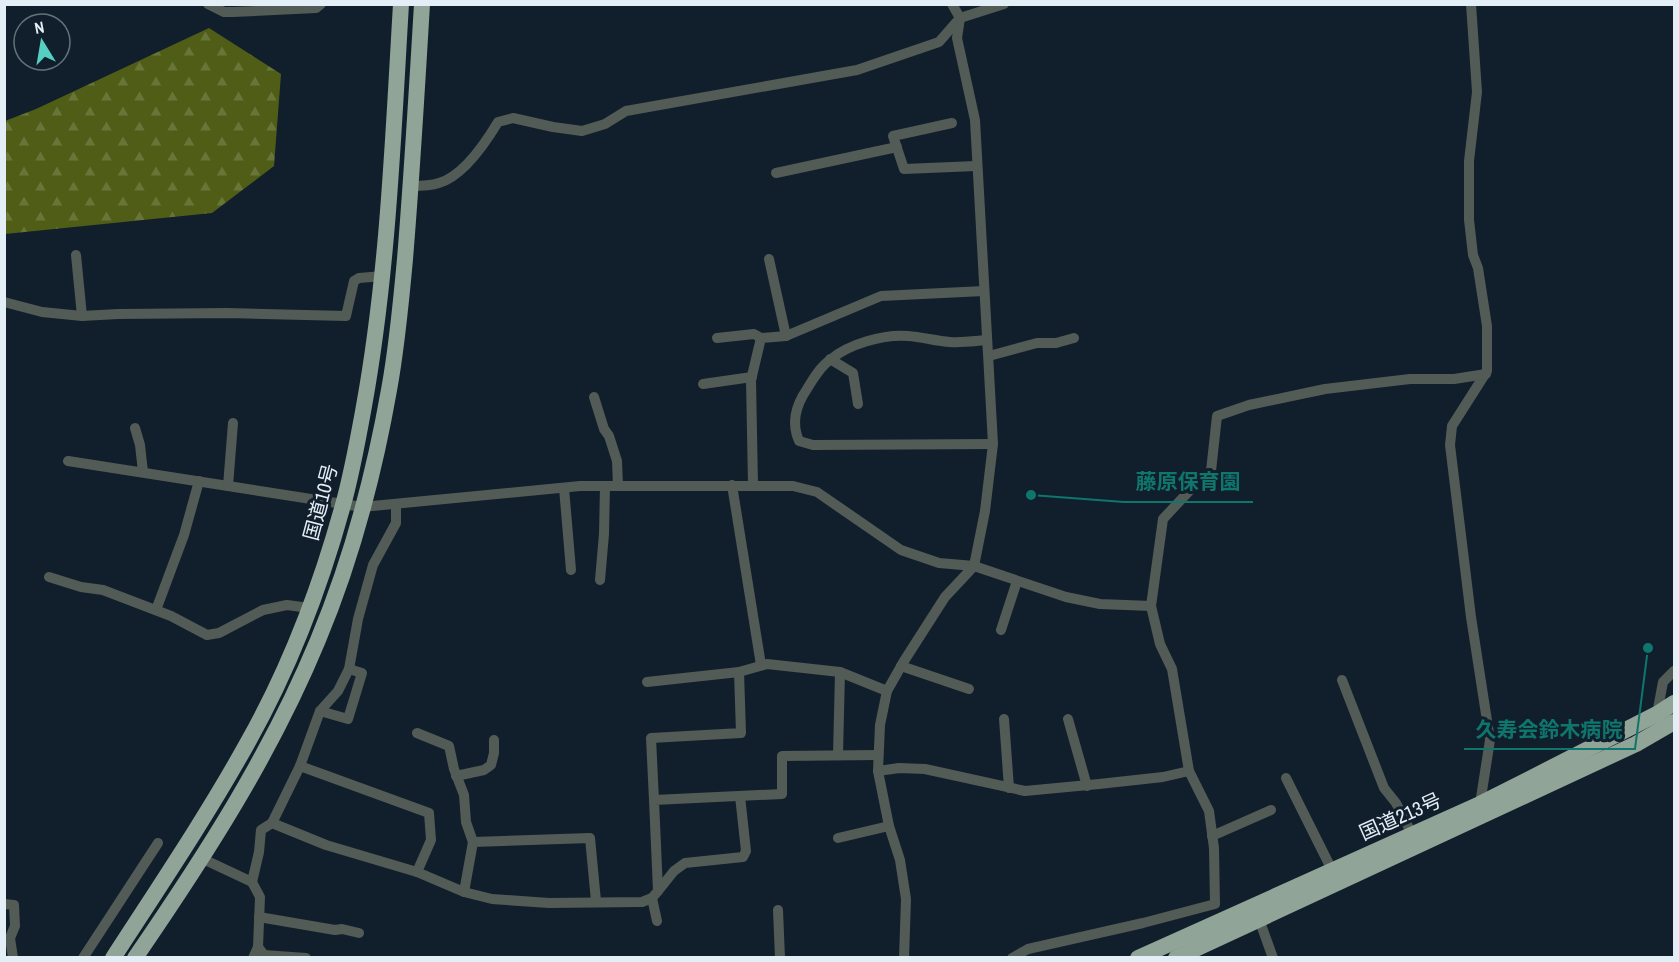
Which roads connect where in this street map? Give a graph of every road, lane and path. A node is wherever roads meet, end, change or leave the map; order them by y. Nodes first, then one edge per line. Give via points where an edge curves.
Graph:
1 (208, 4) edge
2 (321, 4) edge
3 (401, 4) edge
4 (422, 4) edge
5 (952, 4) edge
6 (1004, 4) edge
7 (1471, 4) edge
8 (960, 18) junction
9 (952, 123) dead end
10 (897, 147) junction
11 (976, 166) junction
12 (776, 173) dead end
13 (411, 186) junction
14 (76, 255) dead end
15 (769, 259) dead end
16 (383, 276) junction
17 (984, 291) junction
18 (4, 302) edge
19 (82, 316) junction
20 (786, 336) junction
21 (717, 338) dead end
22 (761, 338) junction
23 (1074, 338) dead end
24 (987, 340) junction
25 (989, 356) junction
26 (830, 359) junction
27 (1486, 374) junction
28 (752, 377) junction
29 (703, 384) dead end
30 (594, 397) dead end
31 (858, 404) dead end
32 (233, 423) dead end
33 (135, 428) dead end
34 (993, 444) junction
35 (68, 461) dead end
36 (143, 472) junction
37 (199, 481) junction
38 (732, 485) junction
39 (753, 485) junction
40 (228, 486) junction
41 (605, 486) junction
42 (618, 486) junction
43 (564, 488) junction
44 (344, 504) junction
45 (396, 504) junction
46 (362, 507) junction
47 (975, 566) junction
48 (571, 570) dead end
49 (49, 577) dead end
50 (600, 580) dead end
51 (1017, 581) junction
52 (1151, 606) junction
53 (309, 608) junction
54 (156, 610) junction
55 (1000, 630) dead end
56 (761, 665) junction
57 (901, 666) junction
58 (349, 669) junction
59 (1674, 671) edge
60 (739, 672) junction
61 (840, 672) junction
62 (1342, 680) dead end
63 (647, 682) dead end
64 (969, 689) dead end
65 (887, 692) junction
66 (1674, 703) edge
67 (320, 711) junction
68 (1657, 714) junction
69 (1004, 719) dead end
70 (1068, 719) dead end
71 (1674, 723) edge
72 (417, 733) dead end
73 (494, 740) dead end
74 (838, 755) junction
75 (878, 755) junction
76 (300, 766) junction
77 (878, 771) junction
78 (1190, 771) junction
79 (456, 776) junction
80 (1286, 778) dead end
81 (1087, 786) junction
82 (1009, 788) junction
83 (740, 796) junction
84 (654, 800) junction
85 (1480, 804) junction
86 (1271, 810) dead end
87 (272, 823) junction
88 (889, 826) junction
89 (1412, 834) junction
90 (1212, 836) junction
91 (838, 838) dead end
92 (473, 842) junction
93 (158, 843) dead end
94 (203, 859) junction
95 (1332, 870) junction
96 (417, 872) junction
97 (252, 882) junction
98 (464, 892) junction
99 (655, 894) junction
100 (596, 901) junction
101 (4, 904) edge
102 (778, 910) dead end
103 (259, 917) junction
104 (1259, 919) junction
105 (657, 921) dead end
106 (359, 933) dead end
107 (255, 952) edge
108 (13, 957) edge
109 (83, 957) edge
110 (113, 957) edge
111 (135, 957) edge
112 (286, 957) edge
113 (306, 957) edge
114 (780, 957) edge
115 (904, 957) edge
116 (1012, 957) edge
117 (1138, 957) edge
118 (1176, 957) edge
119 (1273, 957) edge

1 - 2 street via 224,12 316,8
3 - 16 highway, 国道10号
4 - 13 highway, 国道10号
5 - 8 street
6 - 8 street
7 - 27 street via 1477,92 1469,161 1469,220 1487,326
8 - 11 street via 957,38 975,120
8 - 13 street via 939,42 857,69 626,111 605,124 582,131 513,118 498,122 458,173 441,183
9 - 10 street via 893,136
10 - 11 street via 904,170
10 - 12 street
11 - 17 street
13 - 46 highway, 国道10号 via 389,390
14 - 19 street
15 - 20 street
16 - 19 street via 354,281 346,316
16 - 44 highway, 国道10号 via 372,362
17 - 20 street via 880,296
17 - 24 street
18 - 19 street via 42,312
20 - 22 street
21 - 22 street via 754,333
22 - 28 street
23 - 25 street
24 - 25 street
24 - 26 street via 951,343 907,335 883,337
25 - 34 street
26 - 31 street via 853,373
26 - 34 street via 803,393 795,414 799,441 813,445
27 - 52 street via 1324,389 1217,416 1211,471 1163,519
27 - 85 street via 1452,426 1450,445 1490,740
28 - 29 street
28 - 39 street
30 - 42 street via 617,461
32 - 40 street
33 - 36 street
34 - 47 street
35 - 36 street
36 - 37 street
37 - 40 street
37 - 54 street
38 - 39 street
38 - 42 street
38 - 56 street
39 - 47 street via 793,486 817,492 901,550 939,563
40 - 44 street
41 - 42 street
41 - 43 street
41 - 50 street
43 - 45 street
43 - 48 street
44 - 46 street
44 - 53 highway, 国道10号
45 - 46 street
45 - 58 street via 396,523 373,565
46 - 94 highway, 国道10号 via 319,639 289,706
47 - 51 street
47 - 57 street via 945,597
49 - 54 street via 103,590
51 - 52 street via 1100,604
51 - 55 street
52 - 78 street via 1160,644 1172,669
53 - 54 street via 287,605 264,610 207,635
53 - 110 highway, 国道10号 via 249,740
56 - 60 street
56 - 61 street
57 - 64 street
57 - 65 street
58 - 67 street via 338,691
58 - 67 street via 362,673 348,719
59 - 68 street via 1663,682
60 - 63 street
60 - 84 street via 741,733 651,738
61 - 65 street
61 - 74 street
62 - 89 street via 1384,788
65 - 75 street
66 - 68 highway, 国道213号
67 - 76 street
68 - 85 highway, 国道213号
69 - 82 street
70 - 81 street
71 - 104 highway, 国道213号
72 - 79 street via 449,746
73 - 79 street via 491,765
74 - 75 street
74 - 83 street via 782,756 782,794
75 - 77 street
76 - 87 street
76 - 96 street via 429,813 430,840
77 - 82 street via 925,769
77 - 88 street
78 - 81 street
78 - 90 street via 1209,811
79 - 92 street via 464,795 466,822
80 - 95 street
81 - 82 street via 1025,791
83 - 84 street
83 - 99 street via 746,851 743,857 685,863
84 - 99 street
85 - 89 highway, 国道213号
86 - 90 street
87 - 96 street via 326,845
87 - 97 street via 261,830
88 - 91 street
88 - 115 street via 900,860 906,899
89 - 95 highway, 国道213号
90 - 116 street via 1215,903 1028,949
92 - 98 street
92 - 100 street via 590,838
93 - 109 street
94 - 97 street
94 - 111 highway, 国道10号
95 - 117 highway, 国道213号
96 - 98 street
97 - 103 street via 260,897
98 - 100 street via 492,900
99 - 100 street via 642,902
99 - 105 street
101 - 108 street via 14,904 15,926 10,938
102 - 114 street
103 - 106 street
103 - 107 street
104 - 118 highway, 国道213号
104 - 119 street
107 - 112 street
112 - 113 street

